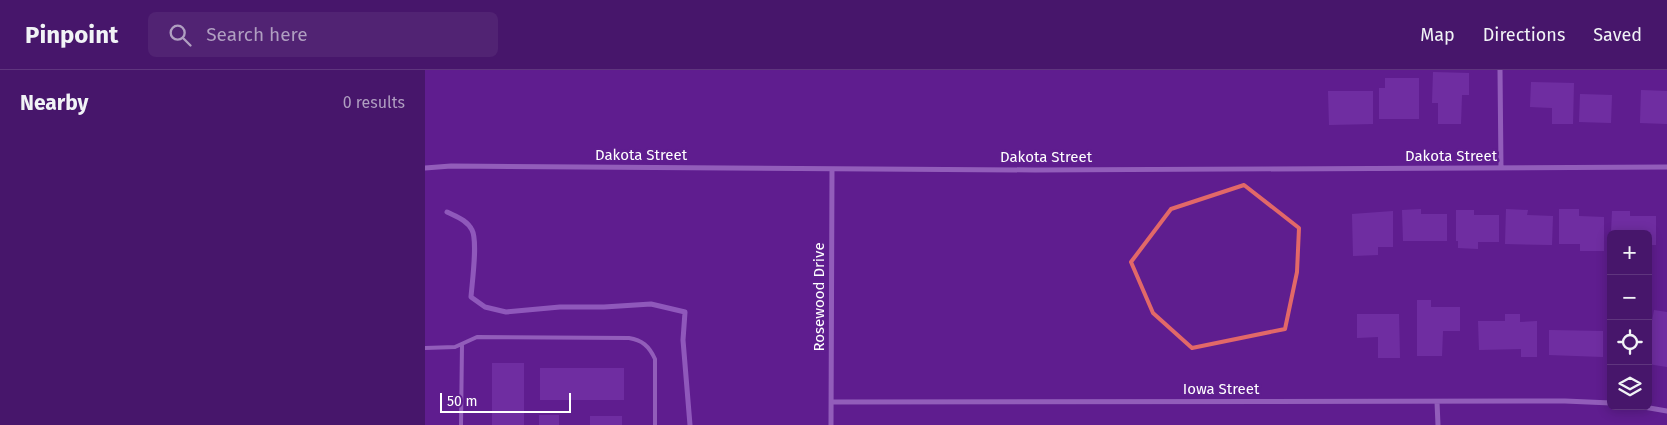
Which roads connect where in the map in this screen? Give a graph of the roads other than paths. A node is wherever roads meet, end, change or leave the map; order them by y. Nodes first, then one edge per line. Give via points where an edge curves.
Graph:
1 (1500, 70) edge
2 (425, 168) edge
3 (832, 168) junction
4 (1501, 168) junction
5 (1667, 168) edge
6 (462, 344) junction
7 (425, 348) edge
8 (832, 402) junction
9 (1437, 402) junction
10 (1607, 403) edge
11 (1652, 409) edge
12 (1667, 412) edge
13 (461, 425) edge
14 (655, 425) edge
15 (831, 425) edge
16 (1437, 425) edge

1 - 4 street
2 - 3 street, Dakota Street
3 - 4 street, Dakota Street
3 - 8 street, Rosewood Drive
4 - 5 street, Dakota Street
6 - 7 lane
6 - 13 lane
6 - 14 lane via 477,337 638,340 655,359
8 - 9 street, Iowa Street
8 - 15 street, Rosewood Drive
9 - 10 street, Iowa Street
9 - 16 street
11 - 12 street

